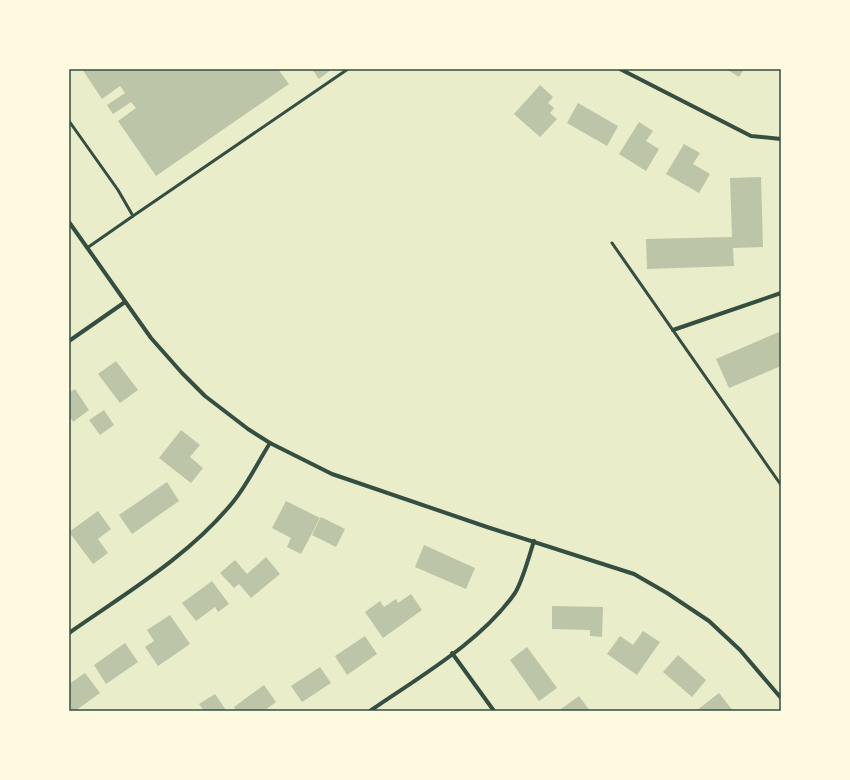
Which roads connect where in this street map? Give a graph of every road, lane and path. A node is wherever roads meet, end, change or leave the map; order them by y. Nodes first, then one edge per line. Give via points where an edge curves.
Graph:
1 (348, 69) edge
2 (620, 69) edge
3 (69, 121) edge
4 (781, 139) edge
5 (133, 216) junction
6 (69, 222) edge
7 (612, 244) dead end
8 (87, 248) junction
9 (781, 293) edge
10 (125, 302) junction
11 (673, 330) junction
12 (69, 341) edge
13 (270, 443) junction
14 (781, 485) edge
15 (534, 541) junction
16 (69, 633) edge
17 (452, 654) junction
18 (781, 698) edge
19 (370, 711) edge
20 (494, 711) edge

1 - 5 lane
2 - 4 street via 751,136
3 - 5 lane via 118,190
5 - 8 lane
6 - 8 street
7 - 11 lane
8 - 10 street
9 - 11 street
10 - 12 street
10 - 13 street via 151,338 205,396
11 - 14 lane
13 - 15 street via 332,474
13 - 16 street via 234,501 203,534 168,565
15 - 17 street via 516,592 492,622
15 - 18 street via 634,574 667,593 709,621 745,655
17 - 19 street
17 - 20 street

